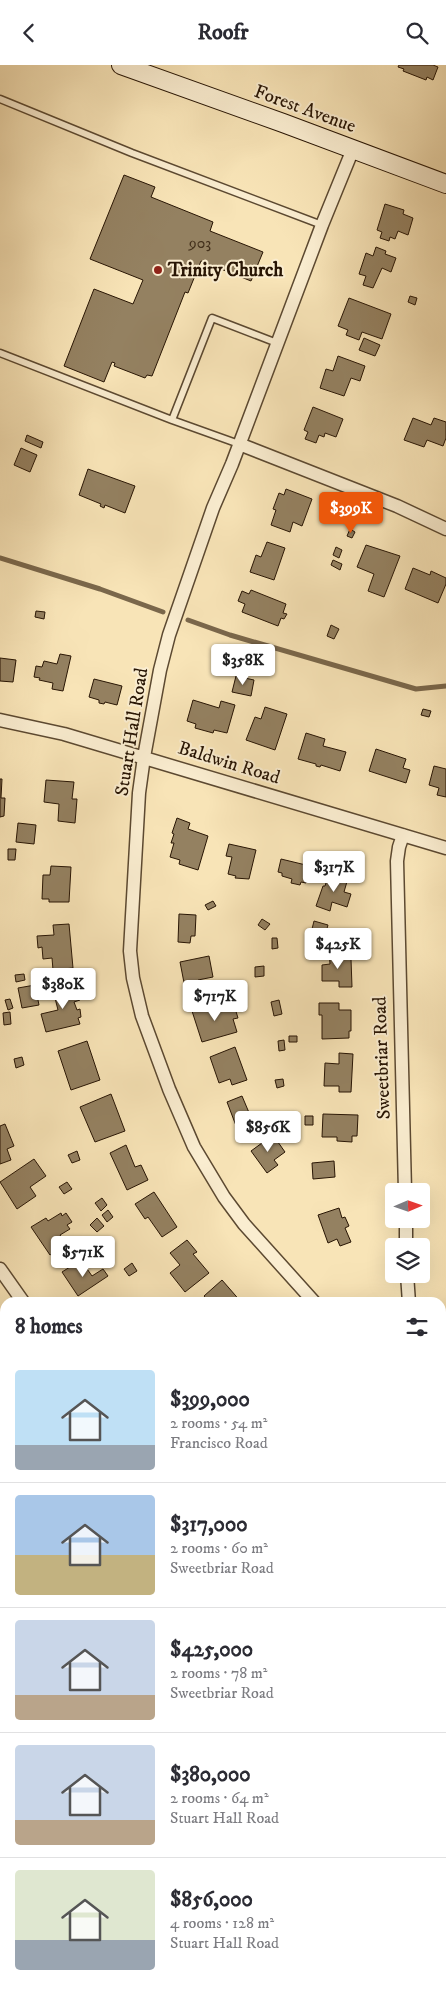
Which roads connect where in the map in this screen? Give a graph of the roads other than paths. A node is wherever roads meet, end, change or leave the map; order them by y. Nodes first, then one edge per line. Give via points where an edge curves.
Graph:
1 (121, 65) edge
2 (0, 99) edge
3 (353, 149) junction
4 (446, 184) edge
5 (322, 225) junction
6 (277, 343) junction
7 (0, 353) edge
8 (172, 420) junction
9 (239, 444) junction
10 (446, 529) edge
11 (0, 720) edge
12 (144, 757) junction
13 (403, 835) junction
14 (446, 847) edge
15 (405, 1183) edge
16 (0, 1269) edge
17 (407, 1283) edge
18 (20, 1297) edge
19 (310, 1297) edge
20 (408, 1297) edge

1 - 3 main road, Forest Avenue
2 - 5 lane
3 - 4 main road, Forest Avenue
3 - 5 street, Stuart Hall Road
5 - 6 street, Stuart Hall Road
6 - 8 lane via 212,317
6 - 9 street, Stuart Hall Road
7 - 8 lane
8 - 9 lane
9 - 10 street via 397,506
9 - 12 street, Stuart Hall Road via 169,635 152,705
11 - 12 street, Baldwin Road
12 - 13 street, Baldwin Road
12 - 19 street, Stuart Hall Road via 130,951 142,1016 190,1139 224,1197
13 - 14 street, Baldwin Road
13 - 15 street, Sweetbriar Road via 397,861
16 - 18 street
17 - 20 street

